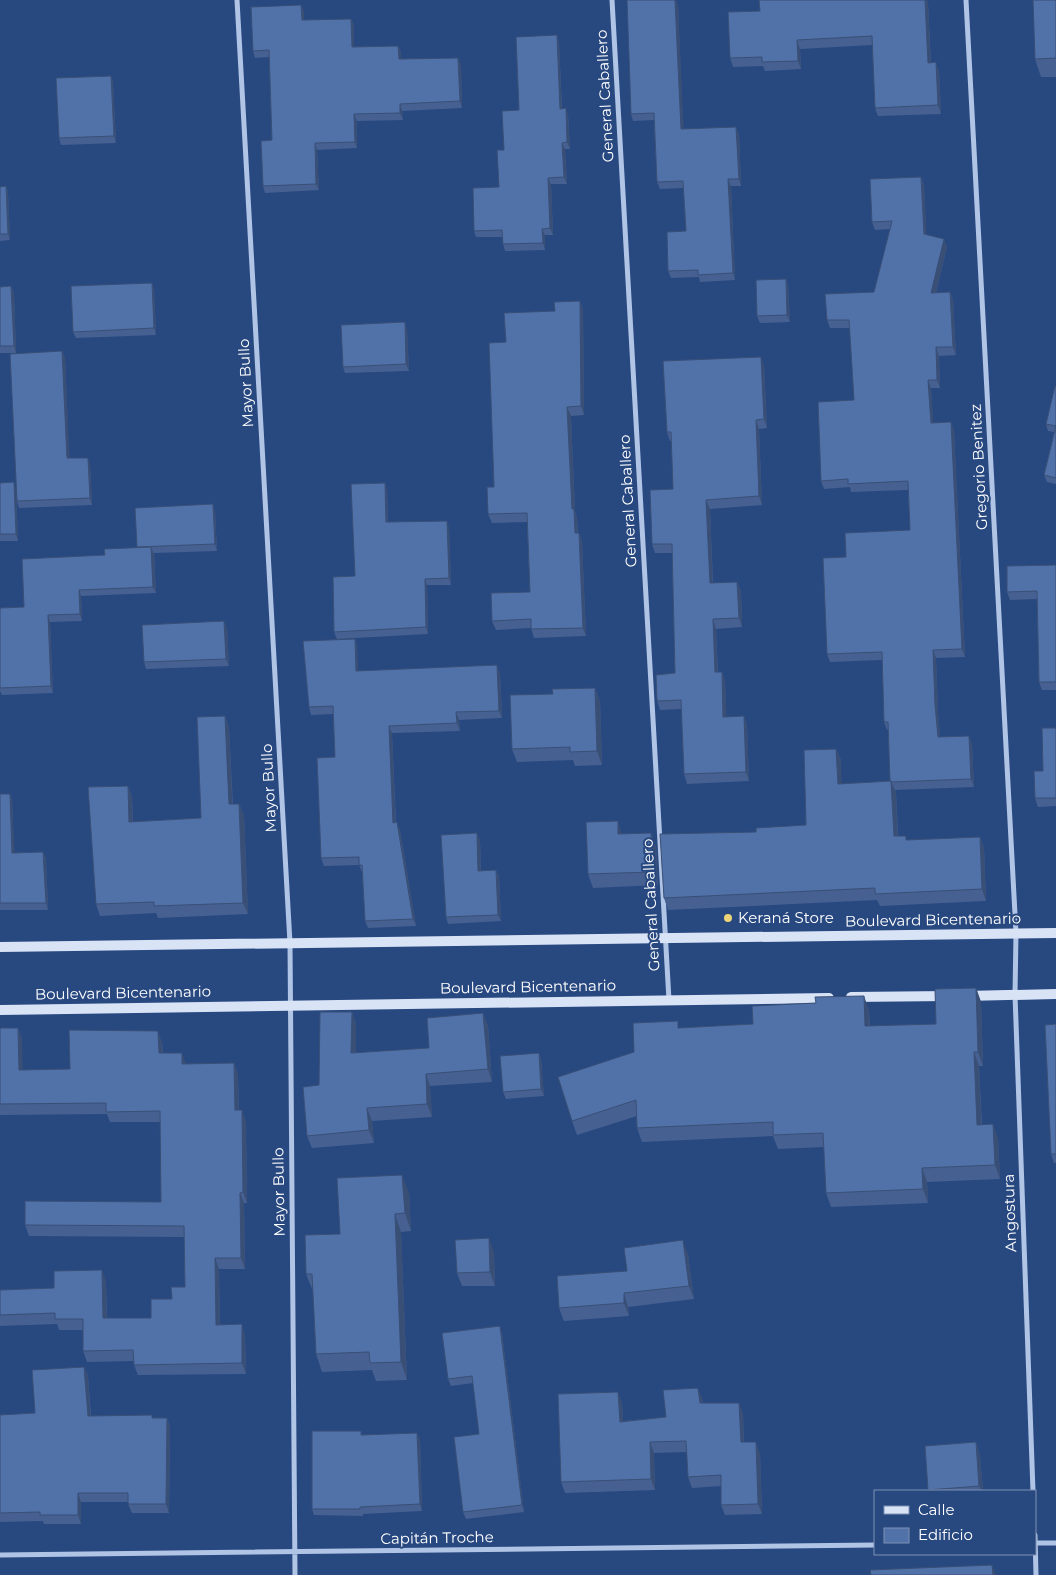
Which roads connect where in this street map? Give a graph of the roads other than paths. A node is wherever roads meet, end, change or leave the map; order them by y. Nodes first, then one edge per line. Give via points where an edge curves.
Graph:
1 (237, 0) edge
2 (612, 0) edge
3 (966, 0) edge
4 (1056, 933) edge
5 (1016, 934) junction
6 (665, 938) junction
7 (290, 943) junction
8 (0, 947) edge
9 (1056, 994) edge
10 (1015, 995) junction
11 (669, 1000) junction
12 (290, 1006) junction
13 (0, 1010) edge
14 (1033, 1490) edge
15 (1036, 1543) edge
16 (1056, 1543) edge
17 (874, 1545) edge
18 (295, 1552) junction
19 (0, 1555) edge
20 (1035, 1555) edge
21 (295, 1575) edge
22 (1036, 1575) edge

1 - 7 street, Mayor Bullo
2 - 6 street, General Caballero
3 - 5 street, Gregorio Benitez
4 - 5 main road, Boulevard Bicentenario
5 - 6 main road, Boulevard Bicentenario
5 - 10 street, Angostura
6 - 7 main road, Boulevard Bicentenario
6 - 11 street, General Caballero
7 - 8 main road, Boulevard Bicentenario
7 - 12 street, Mayor Bullo
9 - 10 main road, Boulevard Bicentenario
10 - 11 main road, Boulevard Bicentenario
10 - 14 street, Angostura
11 - 12 main road, Boulevard Bicentenario
12 - 13 main road, Boulevard Bicentenario
12 - 18 street, Mayor Bullo
15 - 16 street
17 - 18 street, Capitán Troche
18 - 19 street, Capitán Troche
18 - 21 street, Mayor Bullo
20 - 22 street

